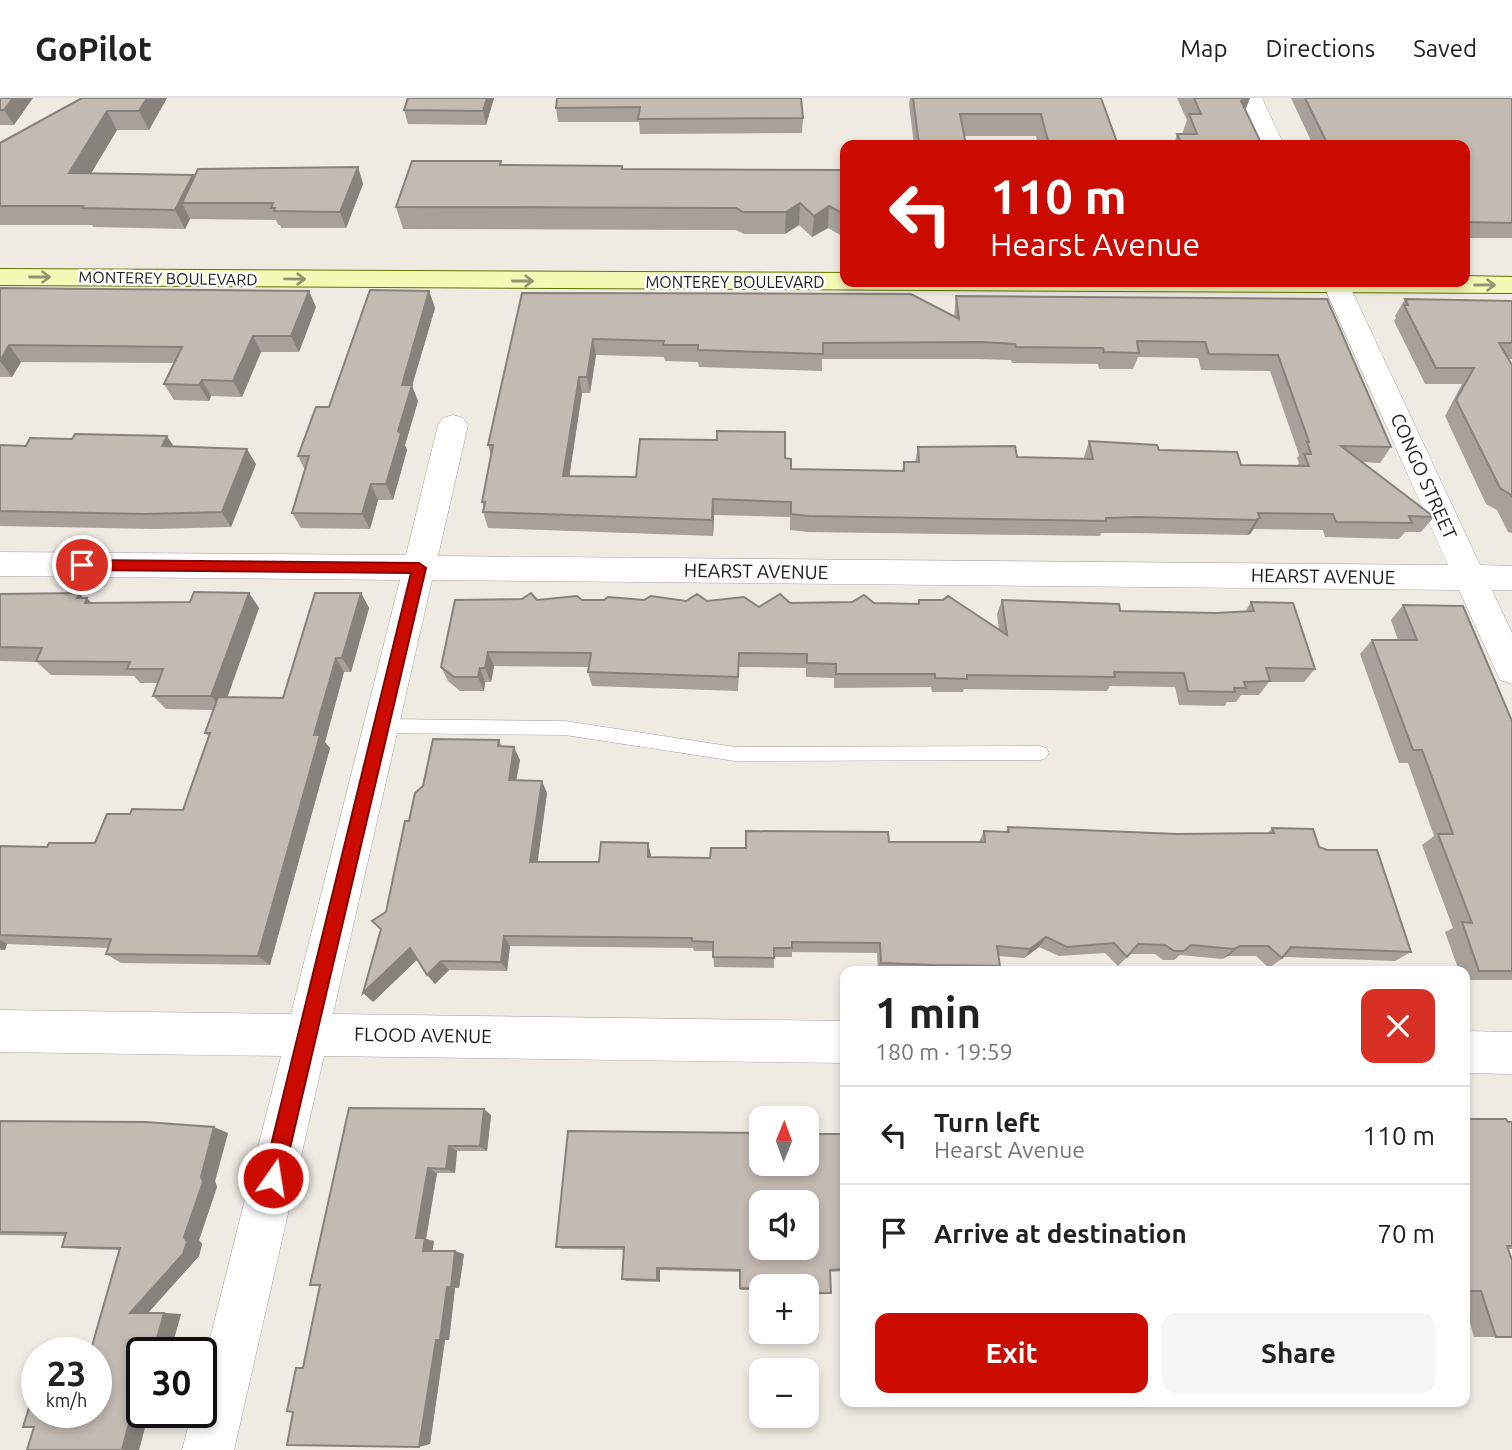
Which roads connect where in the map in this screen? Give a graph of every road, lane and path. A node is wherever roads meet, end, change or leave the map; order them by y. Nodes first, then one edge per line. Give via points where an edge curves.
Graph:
1 (1251, 98) edge
2 (1271, 140) edge
3 (0, 252) edge
4 (95, 252) junction
5 (840, 258) edge
6 (1470, 261) edge
7 (1512, 261) edge
8 (0, 277) edge
9 (80, 277) junction
10 (840, 281) edge
11 (1470, 285) edge
12 (1512, 285) edge
13 (1338, 287) edge
14 (453, 425) dead end
15 (0, 564) edge
16 (419, 568) junction
17 (1470, 578) junction
18 (1512, 578) edge
19 (1512, 670) edge
20 (382, 726) junction
21 (1040, 753) dead end
22 (0, 1031) edge
23 (307, 1034) junction
24 (840, 1042) edge
25 (1470, 1052) edge
26 (1512, 1053) edge
27 (208, 1450) edge

1 - 2 street
3 - 4 main road, MONTEREY BOULEVARD
4 - 5 main road, MONTEREY BOULEVARD
4 - 9 main road
6 - 7 main road
8 -> 9 main road, MONTEREY BOULEVARD
9 -> 10 main road, MONTEREY BOULEVARD
11 -> 12 main road, MONTEREY BOULEVARD
13 - 17 street, CONGO STREET
14 - 16 street
15 - 16 street, HEARST AVENUE
16 - 17 street, HEARST AVENUE
16 - 20 street
17 - 18 street, HEARST AVENUE
17 - 19 street, CONGO STREET
20 - 21 lane via 565,728 735,754
20 - 23 street
22 - 23 street, FLOOD AVENUE
23 - 24 street, FLOOD AVENUE
23 - 27 street
25 - 26 street

